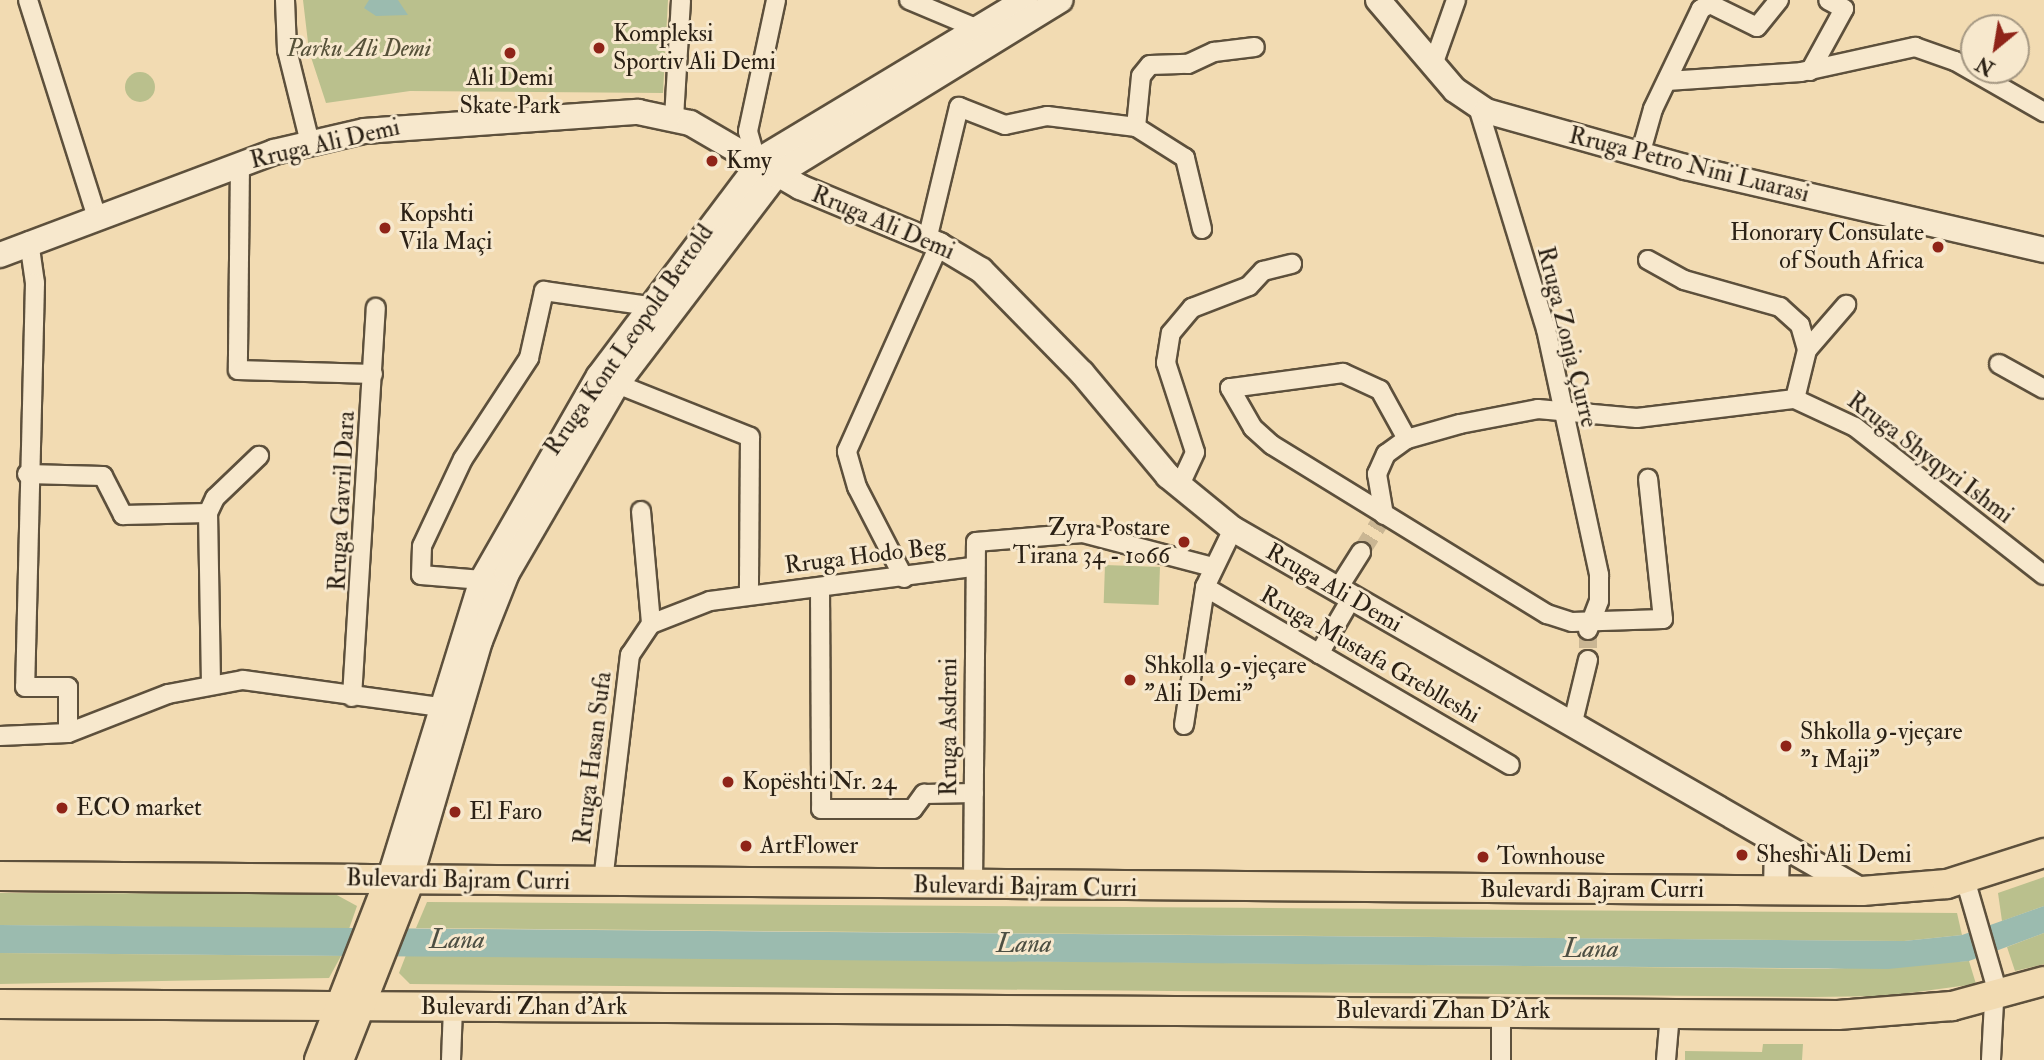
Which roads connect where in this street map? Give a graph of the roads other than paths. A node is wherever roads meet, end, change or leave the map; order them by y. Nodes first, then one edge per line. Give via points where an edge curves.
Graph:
1 (29, 0) edge
2 (285, 0) edge
3 (681, 0) edge
4 (776, 0) edge
5 (909, 0) edge
6 (1025, 0) edge
7 (1061, 0) edge
8 (1378, 0) edge
9 (1456, 0) edge
10 (1779, 0) edge
11 (1828, 0) edge
12 (978, 29) junction
13 (1255, 47) dead end
14 (1433, 65) junction
15 (1810, 71) junction
16 (1667, 81) junction
17 (1478, 107) junction
18 (2044, 112) edge
19 (674, 118) junction
20 (1136, 127) junction
21 (310, 143) junction
22 (1640, 155) junction
23 (240, 164) junction
24 (766, 169) junction
25 (97, 218) junction
26 (1202, 229) dead end
27 (29, 241) junction
28 (933, 242) junction
29 (2044, 250) edge
30 (0, 255) edge
31 (1648, 260) dead end
32 (1292, 264) dead end
33 (1846, 304) dead end
34 (650, 306) junction
35 (376, 308) dead end
36 (1807, 350) junction
37 (1999, 364) dead end
38 (373, 374) junction
39 (617, 384) junction
40 (2044, 389) edge
41 (1795, 399) junction
42 (1563, 411) junction
43 (1407, 439) junction
44 (259, 456) dead end
45 (27, 474) junction
46 (1648, 479) dead end
47 (1179, 487) junction
48 (641, 511) dead end
49 (208, 513) junction
50 (1382, 519) junction
51 (1233, 529) junction
52 (1361, 552) tunnel mouth
53 (972, 567) junction
54 (1213, 567) junction
55 (2044, 575) edge
56 (904, 578) junction
57 (482, 580) junction
58 (1205, 587) junction
59 (820, 589) junction
60 (1344, 594) junction
61 (749, 596) junction
62 (651, 624) junction
63 (1590, 626) junction
64 (635, 642) joint
65 (1319, 654) junction
66 (1588, 660) tunnel mouth
67 (211, 684) junction
68 (352, 697) junction
69 (439, 707) junction
70 (1184, 725) dead end
71 (1572, 726) junction
72 (68, 733) junction
73 (0, 736) edge
74 (1510, 765) dead end
75 (974, 793) junction
76 (1777, 843) junction
77 (2044, 852) edge
78 (0, 876) edge
79 (1965, 879) junction
80 (603, 881) junction
81 (973, 886) junction
82 (1776, 891) junction
83 (1862, 891) junction
84 (395, 894) junction
85 (2044, 981) edge
86 (1994, 986) junction
87 (0, 1004) edge
88 (351, 1006) junction
89 (453, 1007) junction
90 (1048, 1009) joint
91 (1501, 1011) junction
92 (1670, 1013) junction
93 (319, 1060) edge
94 (339, 1060) edge
95 (451, 1060) edge
96 (1501, 1060) edge
97 (1666, 1060) edge
98 (1991, 1060) edge

1 - 25 street
2 - 21 street via 287,50
3 - 19 street
4 - 24 street via 748,131
5 - 12 street
6 - 12 main road
7 - 24 main road
8 - 14 main road, Rruga Petro Nini Luarasi
9 - 14 street
10 - 16 street via 1757,27 1705,6
11 - 15 street via 1844,9
12 - 24 main road
13 - 20 street via 1214,52 1188,64 1150,65 1141,76
14 - 17 main road, Rruga Petro Nini Luarasi
15 - 16 street
15 - 18 street via 1895,50 1936,52
16 - 22 street
17 - 22 main road, Rruga Petro Nini Luarasi
17 - 42 street, Rruga Zonja Çurre via 1546,330
19 - 21 main road, Rruga Ali Demi via 638,112 410,124
19 - 24 main road, Rruga Ali Demi
20 - 26 street via 1185,158
20 - 28 street via 1047,116 1005,125 958,107 946,149
21 - 23 main road, Rruga Ali Demi
22 - 29 main road, Rruga Petro Nini Luarasi
23 - 25 main road, Rruga Ali Demi
23 - 38 street via 238,370
24 - 28 main road, Rruga Ali Demi
24 - 34 main road, Rruga Kont Leopold Bertold
24 - 39 main road, Rruga Kont Leopold Bertold
25 - 27 main road, Rruga Ali Demi
27 - 30 main road, Rruga Ali Demi
27 - 45 street via 35,283
28 - 47 main road, Rruga Ali Demi via 981,270 1040,328
28 - 56 street via 847,451 857,487
31 - 36 street via 1684,280 1780,307 1800,325
32 - 47 street via 1263,271 1250,286 1192,308 1171,333 1166,363 1195,452
33 - 36 street
34 - 57 main road, Rruga Kont Leopold Bertold via 558,439
34 - 57 street via 544,292 529,358 463,459 422,546 421,575
35 - 38 street, Rruga Gavril Dara
36 - 41 street
37 - 40 street
38 - 68 street, Rruga Gavril Dara
39 - 61 street via 750,437
39 - 84 main road, Rruga Kont Leopold Bertold via 507,573
41 - 42 street via 1637,418
41 - 55 street, Rruga Shyqyri Ishmi via 1855,427
42 - 43 street via 1513,412
42 - 63 street, Rruga Zonja Çurre via 1599,575 1600,601
43 - 50 street via 1380,464
43 - 50 street via 1380,390 1343,373 1230,388 1252,428
44 - 49 street via 215,498
45 - 49 street via 103,476 123,515
45 - 72 street via 25,687 68,687
46 - 63 street via 1662,619
47 - 51 main road, Rruga Ali Demi
48 - 62 street
49 - 67 street
50 - 63 street via 1547,614
51 - 54 street
51 - 60 main road, Rruga Ali Demi
52 - 60 street
53 - 54 street, Rruga Hodo Beg via 976,542 1048,532 1119,540
53 - 56 street, Rruga Hodo Beg
53 - 75 street, Rruga Asdreni
54 - 58 street
56 - 59 street, Rruga Hodo Beg
57 - 69 main road, Rruga Kont Leopold Bertold
58 - 65 street, Rruga Mustafa Greblleshi
58 - 70 street
59 - 61 street, Rruga Hodo Beg
59 - 75 street via 821,810 913,809 924,794
60 - 65 street
60 - 71 main road, Rruga Ali Demi
61 - 62 street, Rruga Hodo Beg via 686,607
62 - 64 street, Rruga Hodo Beg
64 - 80 street, Rruga Hasan Sufa
65 - 74 street, Rruga Mustafa Greblleshi
66 - 71 street
67 - 68 street via 243,680
67 - 72 street via 168,694
68 - 69 street
69 - 84 main road, Rruga Kont Leopold Bertold
71 - 76 main road, Rruga Ali Demi
72 - 73 street
75 - 81 street, Rruga Asdreni
76 - 82 main road
76 - 83 main road, Rruga Ali Demi
77 - 79 main road, Bulevardi Bajram Curri
78 - 84 main road, Bulevardi Bajram Curri
79 - 83 main road, Bulevardi Bajram Curri
79 - 86 street
80 - 81 main road, Bulevardi Bajram Curri
80 - 84 main road, Bulevardi Bajram Curri
81 - 82 main road, Bulevardi Bajram Curri
82 - 83 main road, Bulevardi Bajram Curri
84 - 88 main road
85 - 86 main road
86 - 92 main road, Bulevardi Zhan D'Ark via 1838,1015
86 - 98 street
87 - 88 main road, Bulevardi Zhan d'Ark
88 - 89 main road, Bulevardi Zhan d'Ark
88 - 93 main road
88 - 94 main road
89 - 90 main road, Bulevardi Zhan d'Ark
89 - 95 street
90 - 91 main road, Bulevardi Zhan D'Ark
91 - 92 main road, Bulevardi Zhan D'Ark
91 - 96 street
92 - 97 street

